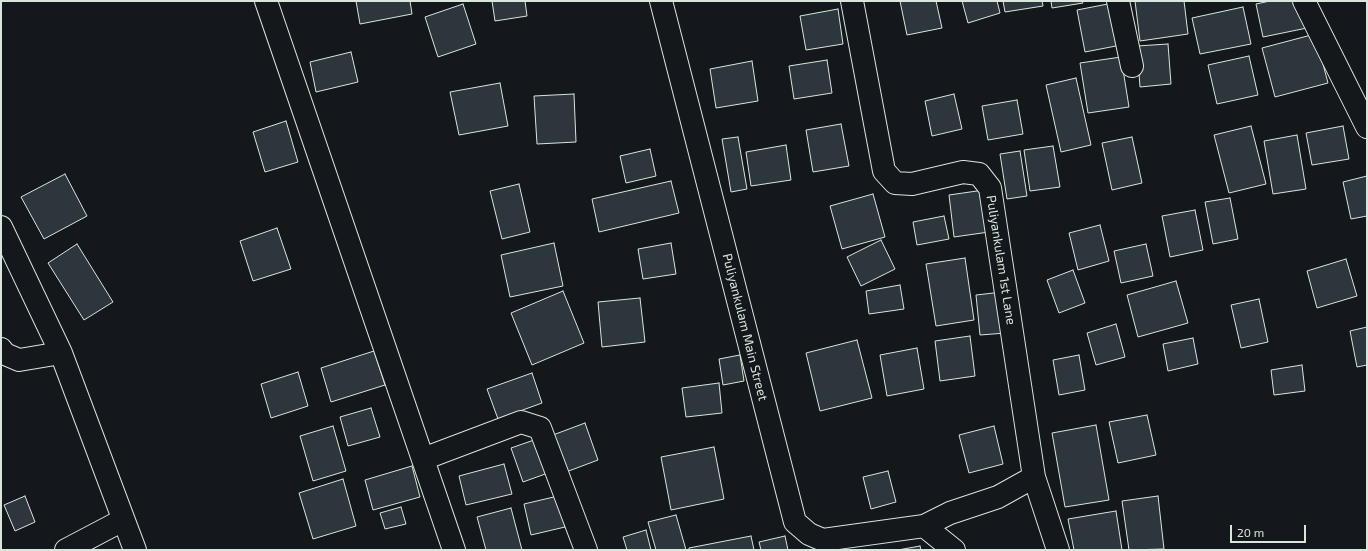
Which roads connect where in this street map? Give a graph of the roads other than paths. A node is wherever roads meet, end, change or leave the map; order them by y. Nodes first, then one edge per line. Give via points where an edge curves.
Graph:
1 (266, 1) edge
2 (661, 1) edge
3 (852, 1) edge
4 (1118, 1) edge
5 (1304, 1) edge
6 (1132, 66) dead end
7 (1367, 127) edge
8 (1, 227) edge
9 (1, 349) edge
10 (61, 353) junction
11 (423, 459) junction
12 (1034, 477) junction
13 (123, 520) junction
14 (924, 526) junction
15 (66, 550) edge
16 (134, 550) edge
17 (454, 550) edge
18 (586, 550) edge
19 (954, 550) edge
20 (1058, 550) edge

1 - 11 street
2 - 14 street, Puliyankulam Main Street via 796,522 808,534 823,540
3 - 12 street, Puliyankulam 1st Lane via 884,171 895,183 912,184 963,172 978,174 990,188
4 - 6 street
5 - 7 street
8 - 10 street
9 - 10 street via 4,354 19,360
10 - 13 street
11 - 17 street
11 - 18 street via 521,422 540,428
12 - 14 street via 998,496 950,512
12 - 20 street, Puliyankulam 1st Lane
13 - 15 street
13 - 16 street
14 - 19 street

